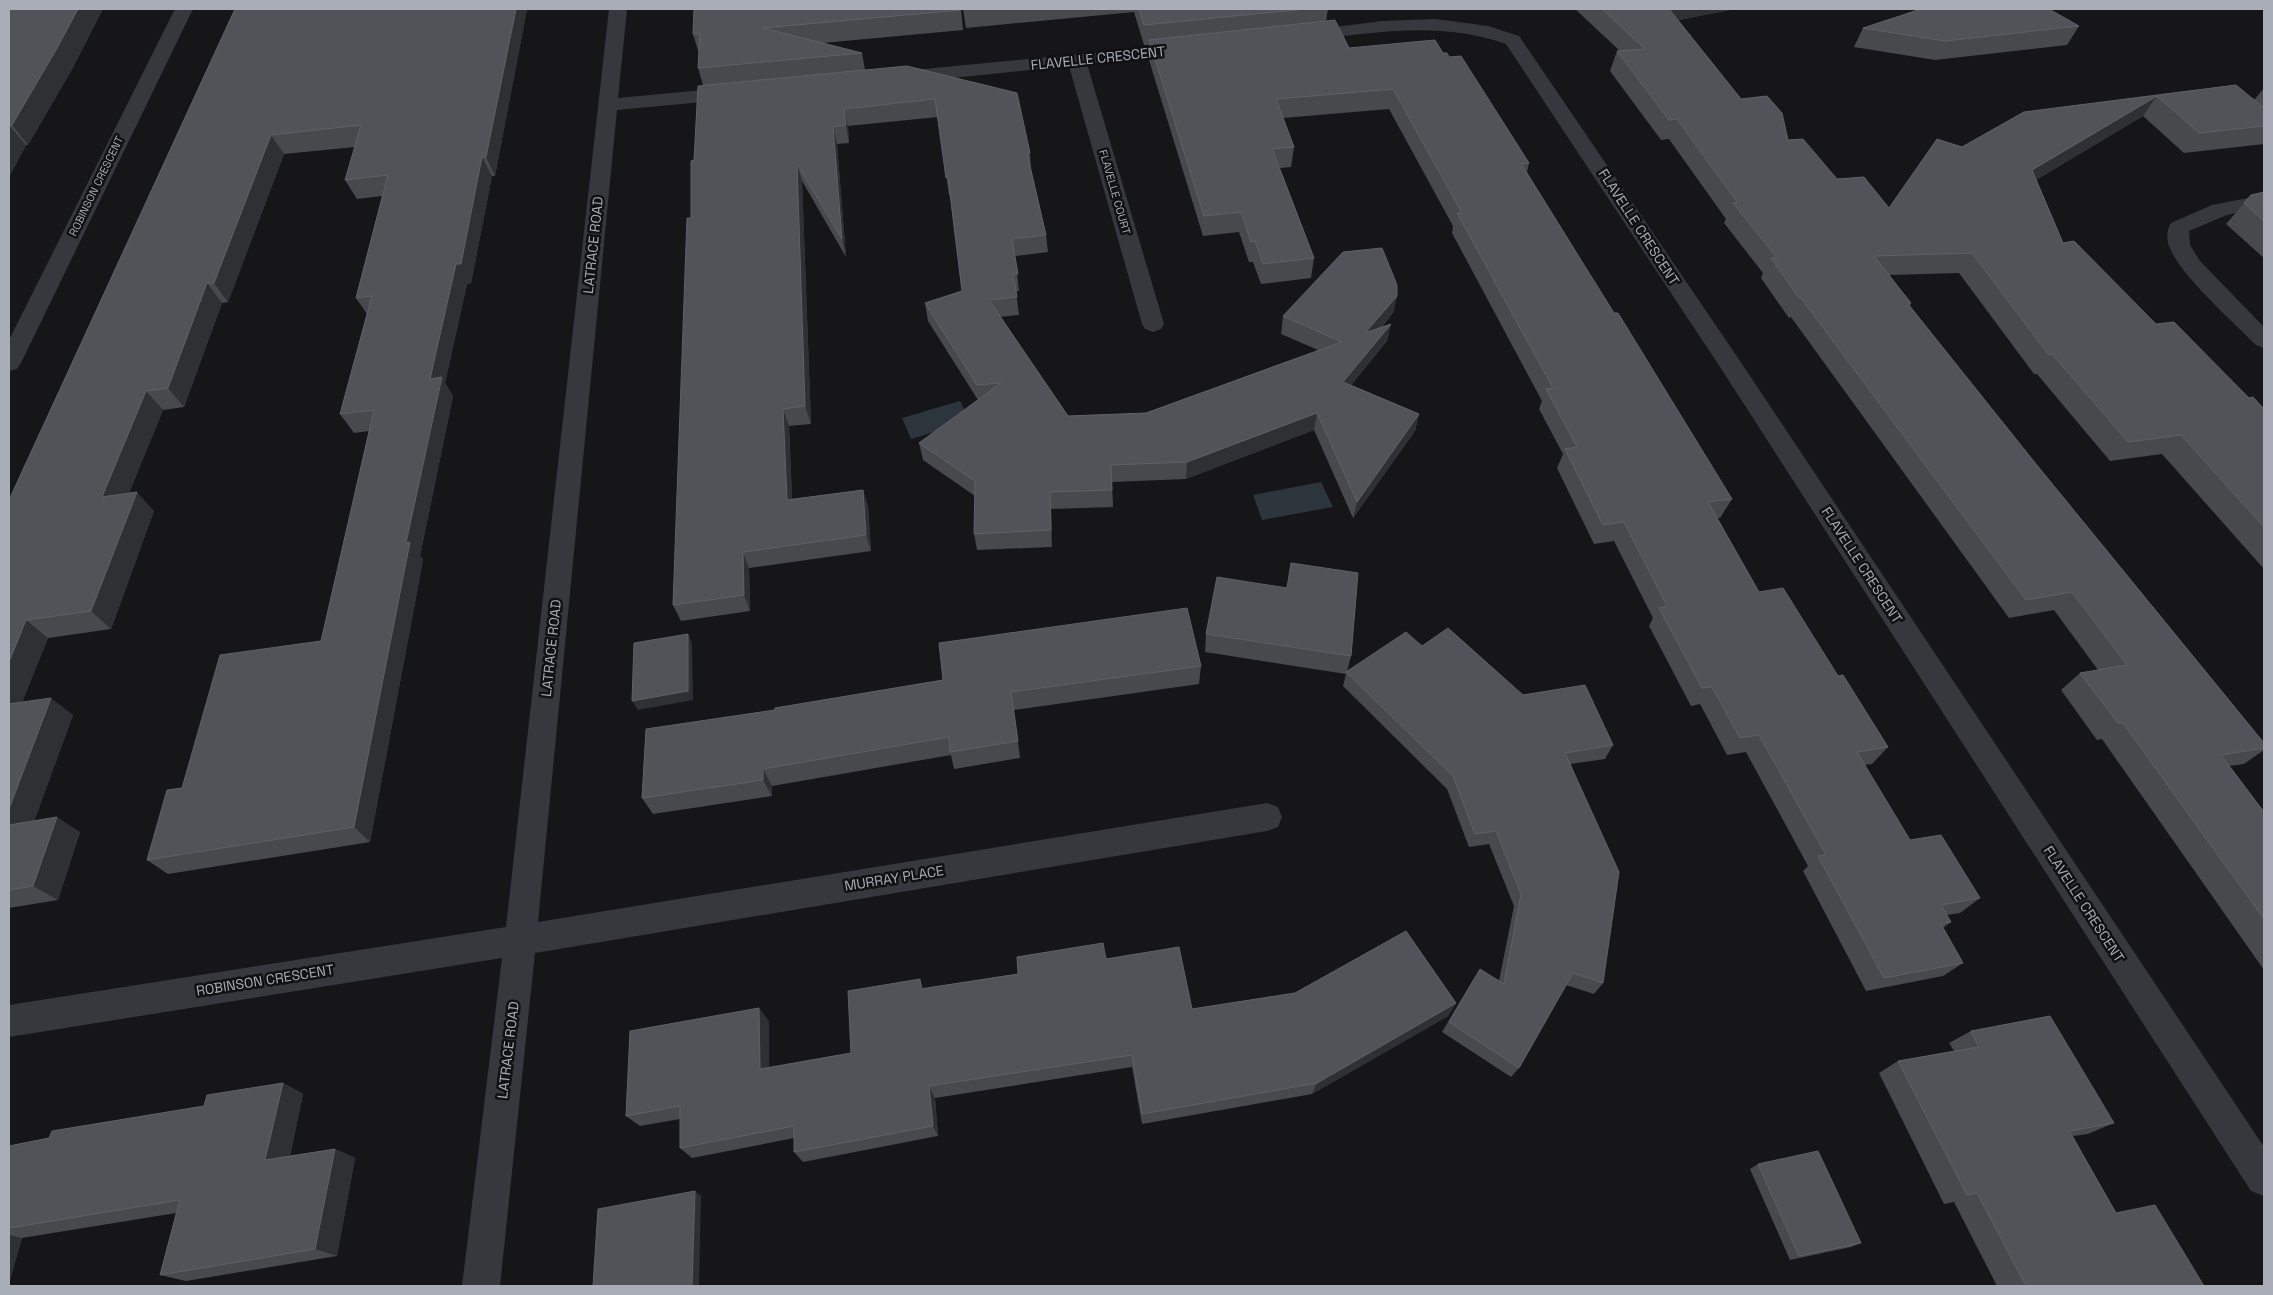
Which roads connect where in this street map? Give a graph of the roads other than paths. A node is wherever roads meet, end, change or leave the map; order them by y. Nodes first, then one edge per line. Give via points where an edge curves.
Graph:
1 (184, 9) edge
2 (618, 9) edge
3 (1282, 39) edge
4 (1204, 47) edge
5 (1077, 60) junction
6 (879, 79) edge
7 (753, 91) edge
8 (607, 105) junction
9 (2264, 201) edge
10 (1153, 324) dead end
11 (2264, 340) edge
12 (9, 363) edge
13 (1267, 817) dead end
14 (521, 940) junction
15 (9, 1021) edge
16 (2264, 1178) edge
17 (481, 1286) edge

1 - 12 street, ROBINSON CRESCENT
2 - 8 street, LATRACE ROAD
3 - 16 street, FLAVELLE CRESCENT via 1430,23 1492,30 1514,40
4 - 5 street, FLAVELLE CRESCENT
5 - 6 street, FLAVELLE CRESCENT
5 - 10 street, FLAVELLE COURT
7 - 8 street
8 - 14 street, LATRACE ROAD
9 - 11 street via 2230,206 2178,228 2179,245 2192,266
13 - 14 street, MURRAY PLACE
14 - 15 street, ROBINSON CRESCENT
14 - 17 street, LATRACE ROAD

